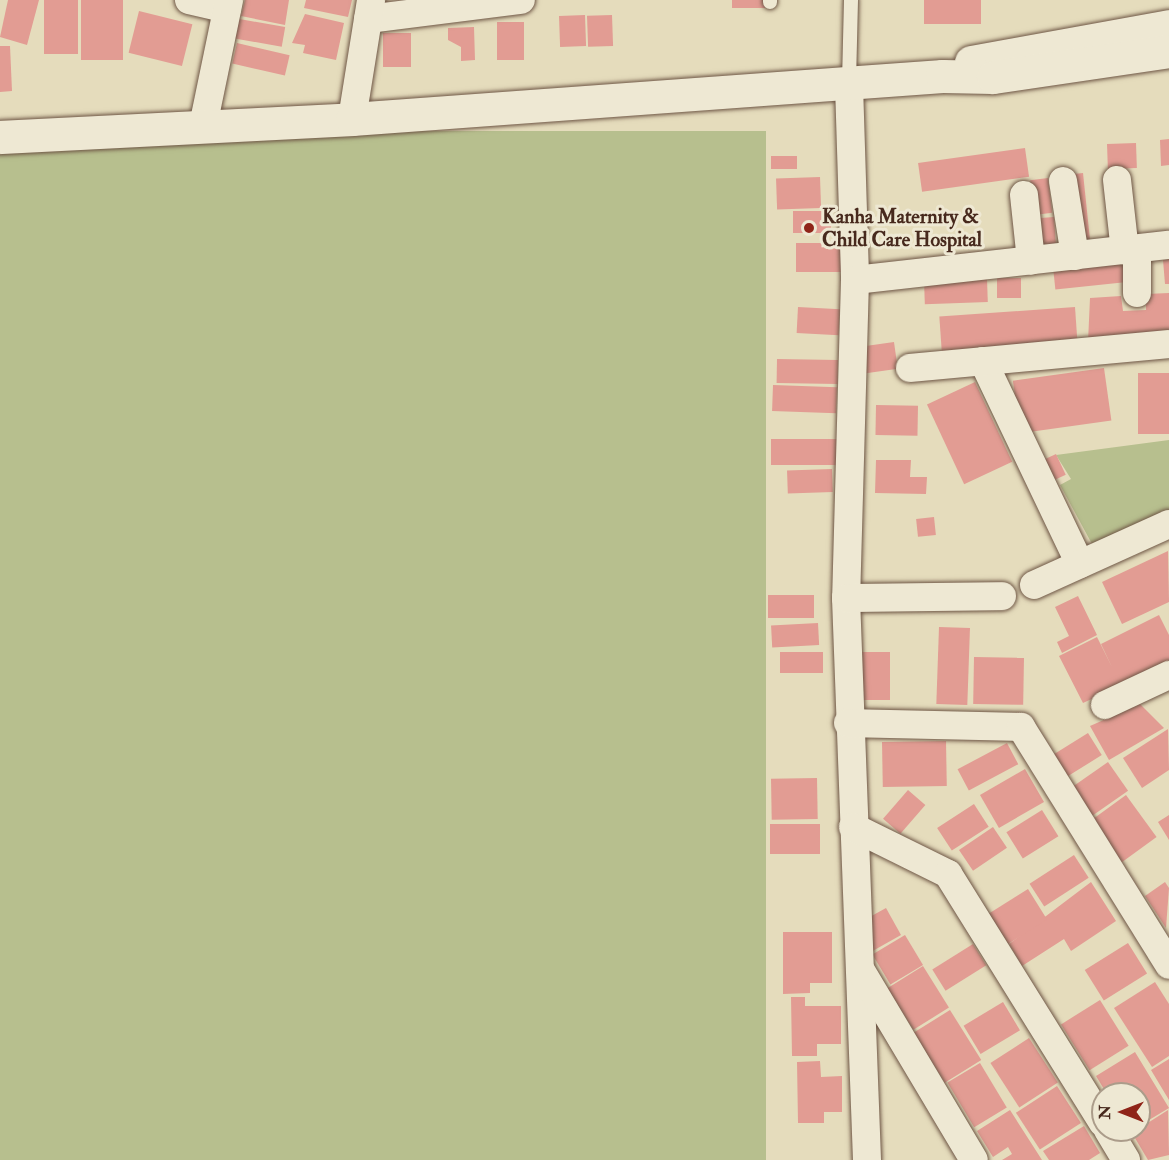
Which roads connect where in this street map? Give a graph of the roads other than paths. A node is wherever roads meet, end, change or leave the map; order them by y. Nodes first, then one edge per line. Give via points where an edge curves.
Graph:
1 (189, 0) edge
2 (519, 0) edge
3 (851, 0) edge
4 (228, 5) edge
5 (369, 9) edge
6 (1169, 26) edge
7 (1169, 51) edge
8 (942, 76) junction
9 (849, 85) junction
10 (352, 119) junction
11 (203, 126) junction
12 (0, 137) edge
13 (1117, 180) dead end
14 (1063, 181) dead end
15 (1024, 195) dead end
16 (1169, 245) edge
17 (1131, 250) junction
18 (1075, 256) junction
19 (1031, 261) junction
20 (855, 280) junction
21 (1137, 293) dead end
22 (1169, 344) edge
23 (983, 361) junction
24 (910, 368) dead end
25 (1169, 524) edge
26 (1080, 564) junction
27 (1034, 585) dead end
28 (1002, 596) dead end
29 (846, 598) junction
30 (1169, 675) edge
31 (1105, 705) dead end
32 (848, 723) junction
33 (854, 827) junction
34 (857, 965) junction
35 (1169, 965) edge
36 (1091, 1104) edge
37 (1115, 1142) edge
38 (867, 1160) edge
39 (974, 1160) edge
40 (1126, 1160) edge

1 - 4 street
2 - 5 street
3 - 9 lane
4 - 11 street
5 - 10 street
6 - 8 street via 989,54
7 - 8 street via 993,77
8 - 9 street
9 - 10 street
9 - 20 street
10 - 11 street
11 - 12 street
13 - 17 street
14 - 18 street
15 - 19 street
16 - 17 street
17 - 18 street
17 - 21 street
18 - 19 street
19 - 20 street
20 - 29 street
22 - 23 street
23 - 24 street
23 - 26 street
25 - 26 street
26 - 27 street
28 - 29 street
29 - 32 street
30 - 31 street
32 - 33 street
32 - 35 street via 1022,727
33 - 34 street
33 - 36 street via 948,874
34 - 38 street
34 - 39 street
37 - 40 street

